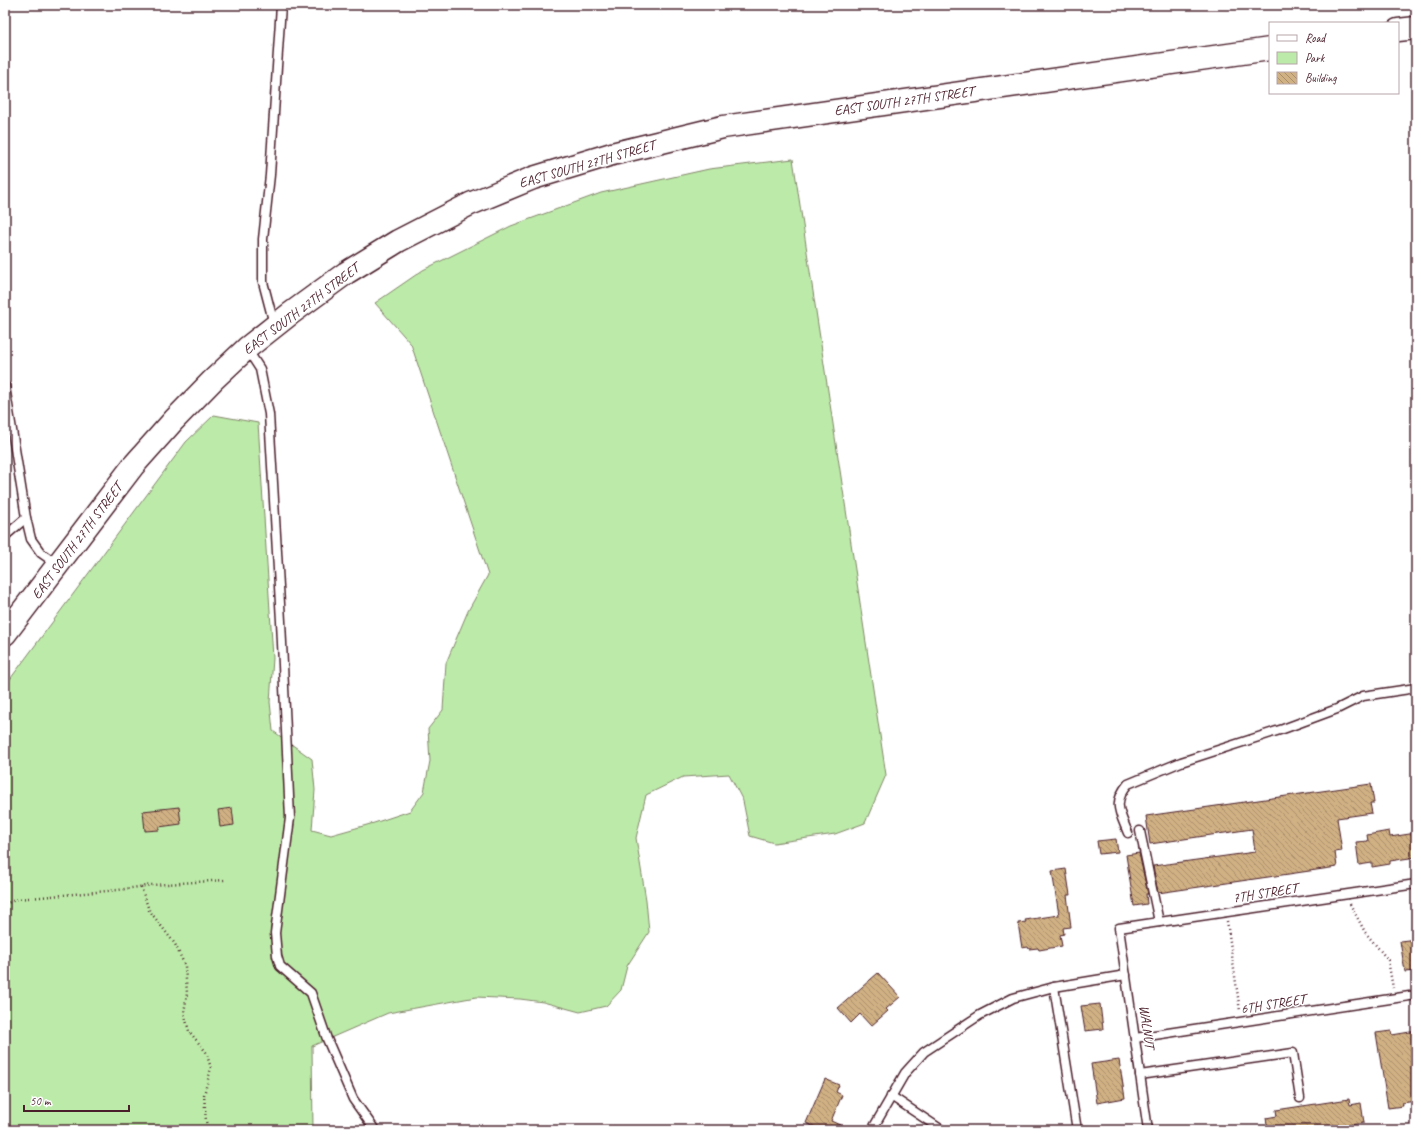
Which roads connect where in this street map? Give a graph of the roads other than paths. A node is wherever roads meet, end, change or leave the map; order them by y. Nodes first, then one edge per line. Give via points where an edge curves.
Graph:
1 (280, 5) edge
2 (1416, 28) edge
3 (1399, 30) edge
4 (1269, 49) edge
5 (274, 327) junction
6 (247, 348) junction
7 (5, 386) edge
8 (26, 518) junction
9 (5, 536) edge
10 (58, 566) junction
11 (5, 634) edge
12 (1416, 688) edge
13 (1140, 831) dead end
14 (1128, 832) dead end
15 (1416, 884) edge
16 (1159, 922) junction
17 (1118, 928) joint
18 (1126, 975) junction
19 (1054, 987) junction
20 (1416, 995) edge
21 (1135, 1038) junction
22 (1140, 1075) junction
23 (891, 1096) junction
24 (1300, 1098) dead end
25 (375, 1130) edge
26 (872, 1130) edge
27 (942, 1130) edge
28 (1076, 1130) edge
29 (1148, 1130) edge

1 - 5 lane via 270,175 263,239 264,282
2 - 3 main road
4 - 5 main road, EAST SOUTH 27TH STREET via 724,127 612,154 533,178 470,204 398,241 346,273
5 - 6 main road, EAST SOUTH 27TH STREET
6 - 10 main road, EAST SOUTH 27TH STREET via 174,420 133,466
6 - 25 lane via 260,370 269,414 281,621 290,818 276,933 277,956 280,966 311,993 327,1039 353,1099
7 - 8 lane
8 - 9 lane
8 - 10 lane via 32,539
10 - 11 main road, EAST SOUTH 27TH STREET
12 - 14 lane via 1363,696 1337,709 1188,759 1128,784 1118,799
13 - 16 lane
15 - 16 lane, 7TH STREET
16 - 17 lane, 7TH STREET
17 - 18 lane, WALNUT
18 - 19 lane
18 - 21 lane, WALNUT
19 - 23 lane via 1013,998 980,1015 943,1039 924,1052 905,1073
19 - 28 lane
20 - 21 lane, 6TH STREET
21 - 22 lane, WALNUT
22 - 24 lane via 1293,1052
22 - 29 lane, WALNUT
23 - 26 lane
23 - 27 lane

